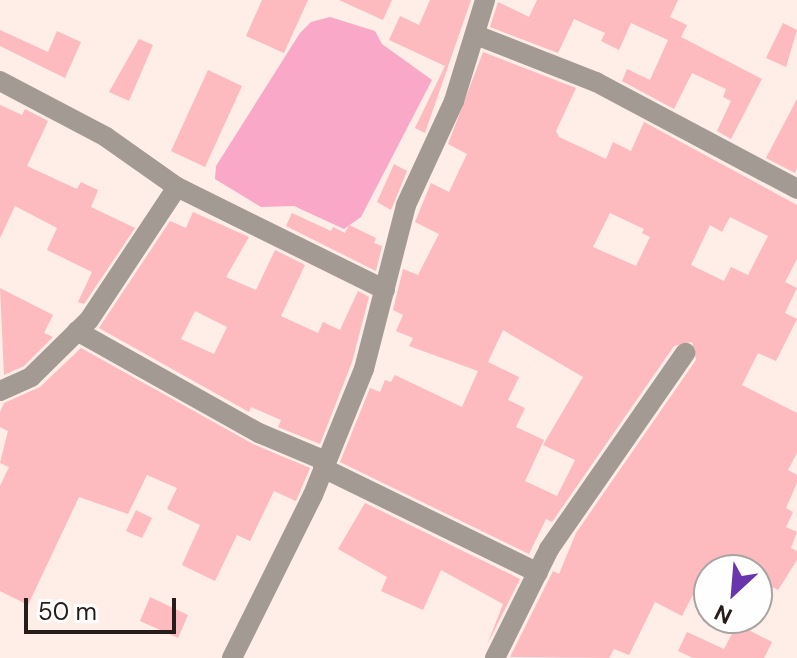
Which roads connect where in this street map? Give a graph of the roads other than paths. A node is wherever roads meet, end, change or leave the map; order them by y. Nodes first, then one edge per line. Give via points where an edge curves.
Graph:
1 (485, 0) edge
2 (476, 35) junction
3 (0, 81) edge
4 (177, 187) junction
5 (797, 189) edge
6 (385, 290) junction
7 (77, 331) junction
8 (685, 353) dead end
9 (0, 391) edge
10 (325, 465) junction
11 (538, 573) junction
12 (232, 658) edge
13 (495, 658) edge

1 - 2 street
2 - 5 street via 596,82
2 - 6 street via 454,101 406,205
3 - 4 street via 106,137
4 - 6 street
4 - 7 street
6 - 10 street via 364,369
7 - 9 street via 31,377
7 - 10 street
8 - 11 street
10 - 11 street
10 - 12 street
11 - 13 street

